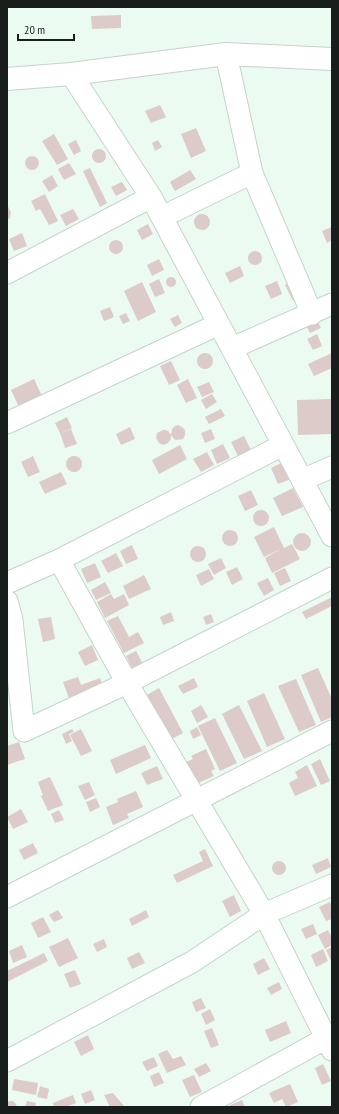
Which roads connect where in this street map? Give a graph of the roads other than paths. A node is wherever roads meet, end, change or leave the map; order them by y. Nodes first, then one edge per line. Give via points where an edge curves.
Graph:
1 (226, 54) junction
2 (332, 58) edge
3 (71, 74) junction
4 (7, 79) edge
5 (252, 173) junction
6 (151, 197) junction
7 (162, 217) junction
8 (7, 273) edge
9 (332, 304) edge
10 (312, 314) junction
11 (219, 324) junction
12 (232, 348) junction
13 (7, 423) edge
14 (284, 445) junction
15 (332, 467) edge
16 (302, 480) junction
17 (332, 536) edge
18 (59, 560) junction
19 (332, 578) edge
20 (7, 583) edge
21 (7, 601) edge
22 (127, 683) junction
23 (332, 731) edge
24 (195, 800) junction
25 (332, 885) edge
26 (7, 896) edge
27 (264, 914) junction
28 (330, 1041) edge
29 (7, 1061) edge
30 (201, 1107) edge

1 - 2 street
1 - 3 street
1 - 5 street
3 - 4 street
3 - 6 street
5 - 7 street
5 - 10 street
6 - 7 street
6 - 8 street
7 - 11 street
9 - 10 street
10 - 12 street
11 - 12 street
11 - 13 street
12 - 14 street
14 - 16 street
14 - 18 street
15 - 16 street
16 - 17 street
18 - 20 street
18 - 22 street
19 - 22 street
21 - 22 street via 12,620 24,731
22 - 24 street
23 - 24 street
24 - 26 street
24 - 27 street
25 - 27 street
27 - 28 street
27 - 29 street via 192,962
28 - 30 street

